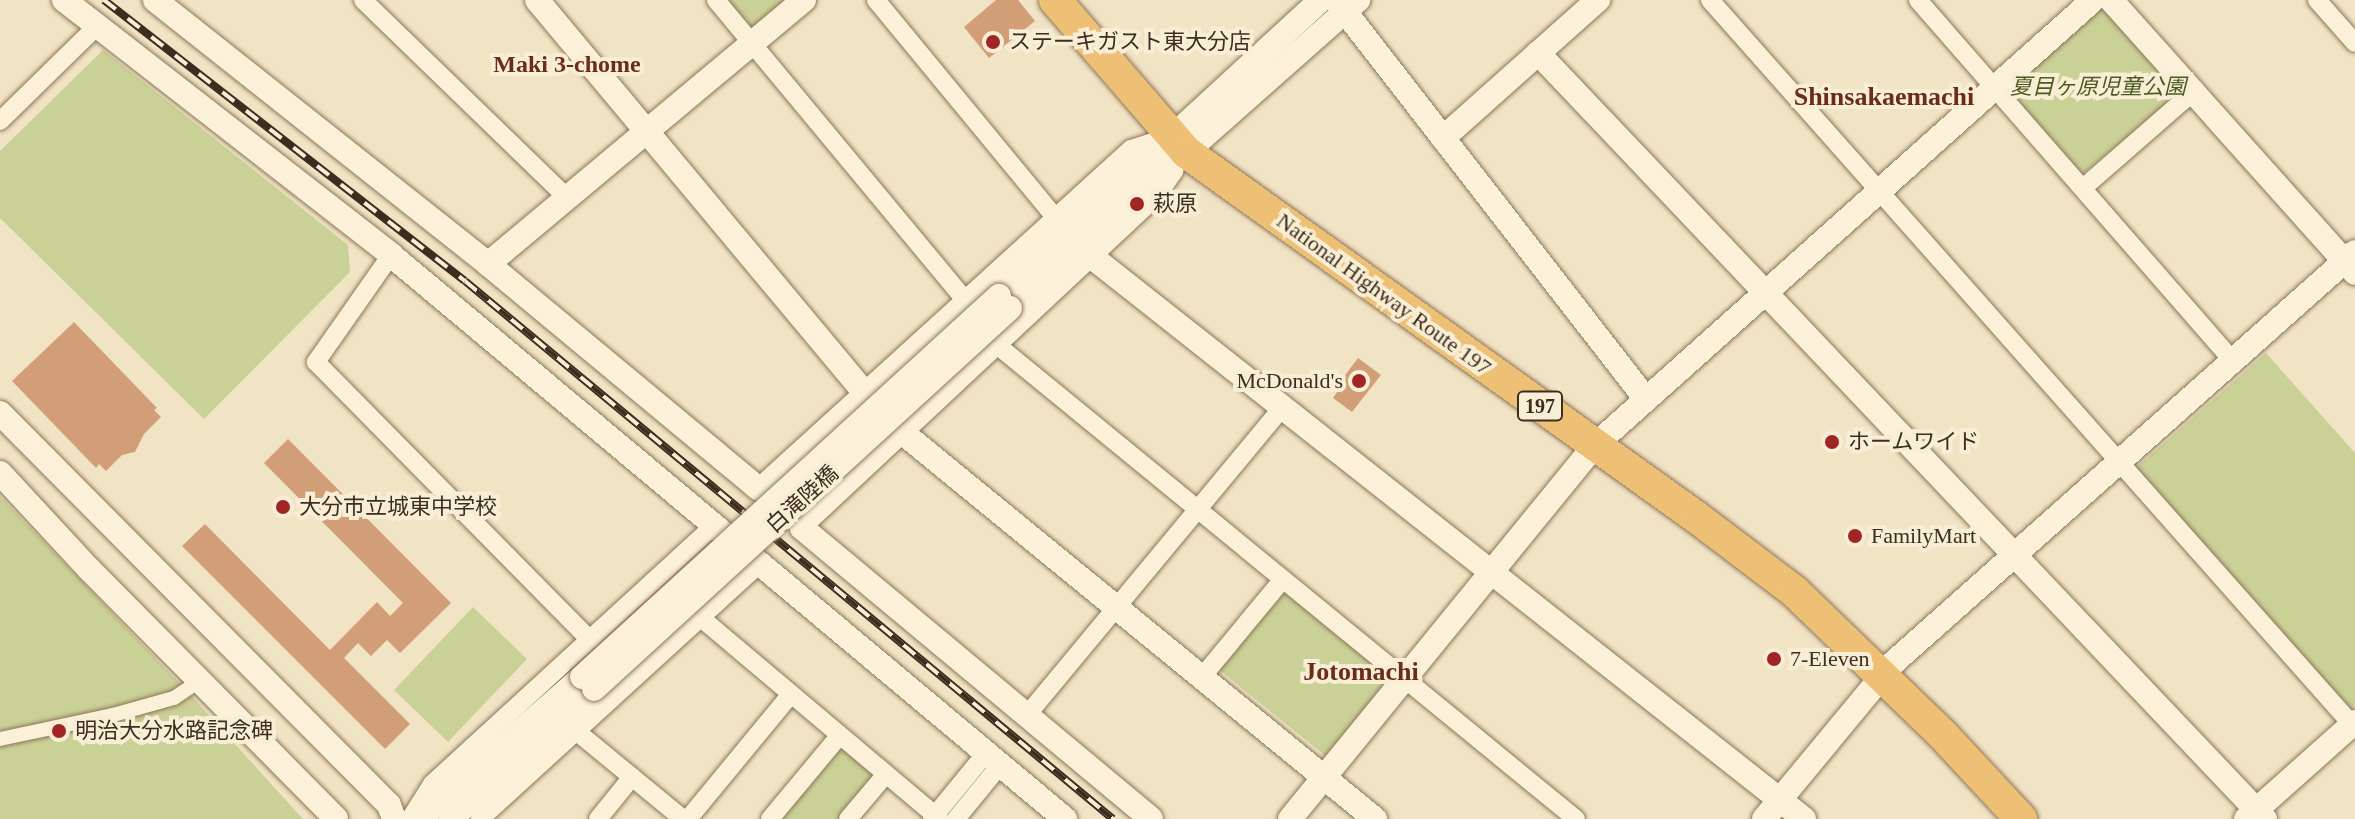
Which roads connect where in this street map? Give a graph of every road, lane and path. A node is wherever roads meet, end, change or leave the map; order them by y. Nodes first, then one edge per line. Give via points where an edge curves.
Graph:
1 (64, 0) edge
2 (363, 0) edge
3 (537, 0) edge
4 (716, 0) edge
5 (804, 0) edge
6 (876, 0) edge
7 (1055, 0) edge
8 (1080, 0) edge
9 (1321, 0) edge
10 (1598, 0) edge
11 (1710, 0) edge
12 (1918, 0) edge
13 (2093, 0) edge
14 (2111, 0) edge
15 (2317, 0) edge
16 (168, 3) edge
17 (1346, 4) edge
18 (98, 25) junction
19 (2355, 43) edge
20 (752, 44) junction
21 (1538, 53) junction
22 (1995, 88) junction
23 (2193, 92) junction
24 (0, 121) edge
25 (646, 132) junction
26 (1186, 137) junction
27 (1443, 138) junction
28 (2083, 188) junction
29 (1879, 191) junction
30 (567, 198) junction
31 (1056, 218) junction
32 (391, 255) junction
33 (1092, 257) junction
34 (2352, 263) edge
35 (488, 264) junction
36 (1765, 292) junction
37 (965, 300) junction
38 (997, 345) junction
39 (2233, 361) junction
40 (864, 392) junction
41 (1645, 398) junction
42 (1283, 407) junction
43 (0, 413) edge
44 (903, 433) junction
45 (1602, 439) junction
46 (2119, 462) junction
47 (0, 473) edge
48 (758, 488) junction
49 (1198, 509) junction
50 (714, 526) junction
51 (802, 528) junction
52 (2014, 555) junction
53 (759, 564) junction
54 (1492, 571) junction
55 (1283, 579) junction
56 (1116, 607) junction
57 (701, 618) junction
58 (590, 640) junction
59 (1888, 669) junction
60 (1202, 677) junction
61 (1404, 679) junction
62 (588, 683) junction
63 (189, 688) dead end
64 (791, 694) junction
65 (1027, 715) junction
66 (2354, 725) edge
67 (576, 731) junction
68 (840, 735) junction
69 (0, 739) edge
70 (993, 759) junction
71 (886, 774) junction
72 (632, 777) junction
73 (1324, 777) junction
74 (1781, 798) junction
75 (2256, 816) edge
76 (935, 818) edge
77 (336, 819) edge
78 (394, 819) edge
79 (410, 819) edge
80 (420, 819) edge
81 (451, 819) edge
82 (480, 819) edge
83 (598, 819) edge
84 (686, 819) edge
85 (770, 819) edge
86 (848, 819) edge
87 (956, 819) edge
88 (1065, 819) edge
89 (1151, 819) edge
90 (1290, 819) edge
91 (1375, 819) edge
92 (1576, 819) edge
93 (1764, 819) edge
94 (1804, 819) edge
95 (2021, 819) edge
96 (2041, 819) edge

1 - 18 street
2 - 30 street
3 - 25 street
4 - 20 street
5 - 20 street
6 - 31 street
7 - 26 highway, National Highway Route 197 / 197
8 - 26 highway, National Highway Route 197 / 197
9 - 26 street
10 - 21 street
11 - 29 street
12 - 22 street
13 - 22 street
14 - 23 street
15 - 19 street
16 - 35 street
17 - 26 street
17 - 27 street
18 - 24 street
18 - 32 street
20 - 25 street
20 - 37 street
21 - 27 street
21 - 36 street
22 - 28 street
22 - 29 street
23 - 28 street
23 - 34 street
25 - 30 street
25 - 40 street
26 - 31 street via 1131,149
26 - 33 street via 1156,197
26 - 45 highway, National Highway Route 197 / 197 via 1350,251
26 - 62 street, 白滝陸橋, bridge
27 - 41 street
28 - 39 street
29 - 36 street
29 - 46 street
30 - 35 street
31 - 37 street
32 - 50 street
32 - 58 street via 316,362
33 - 38 street
33 - 42 street
34 - 39 street
35 - 48 street
36 - 41 street
36 - 52 street
37 - 40 street
38 - 44 street
38 - 49 street
39 - 46 street
40 - 44 street
40 - 48 street
41 - 45 street
42 - 49 street
42 - 54 street
43 - 78 street via 389,805
44 - 51 street
44 - 56 street
45 - 54 street
45 - 59 highway, National Highway Route 197 / 197 via 1800,576
46 - 52 street
46 - 66 street
47 - 77 street
48 - 51 street via 773,489 798,512
49 - 55 street
49 - 56 street
50 - 53 street
50 - 58 street
51 - 65 street
52 - 59 street
52 - 75 street
53 - 57 street
53 - 70 street
54 - 61 street
54 - 74 street
55 - 60 street
55 - 61 street
56 - 60 street
56 - 65 street
57 - 64 street
57 - 67 street
58 - 79 street via 432,784
59 - 74 street
59 - 95 highway, National Highway Route 197 / 197
59 - 96 highway, National Highway Route 197 / 197
60 - 73 street
61 - 73 street
61 - 92 street
62 - 80 street
62 - 81 street
63 - 69 street via 174,698 113,715
64 - 68 street
64 - 84 street
65 - 89 street
66 - 75 street
67 - 72 street
67 - 82 street
68 - 71 street
68 - 85 street
70 - 76 street
70 - 87 street
70 - 88 street
71 - 76 street
71 - 86 street
72 - 83 street
72 - 84 street
73 - 90 street
73 - 91 street
74 - 93 street
74 - 94 street

